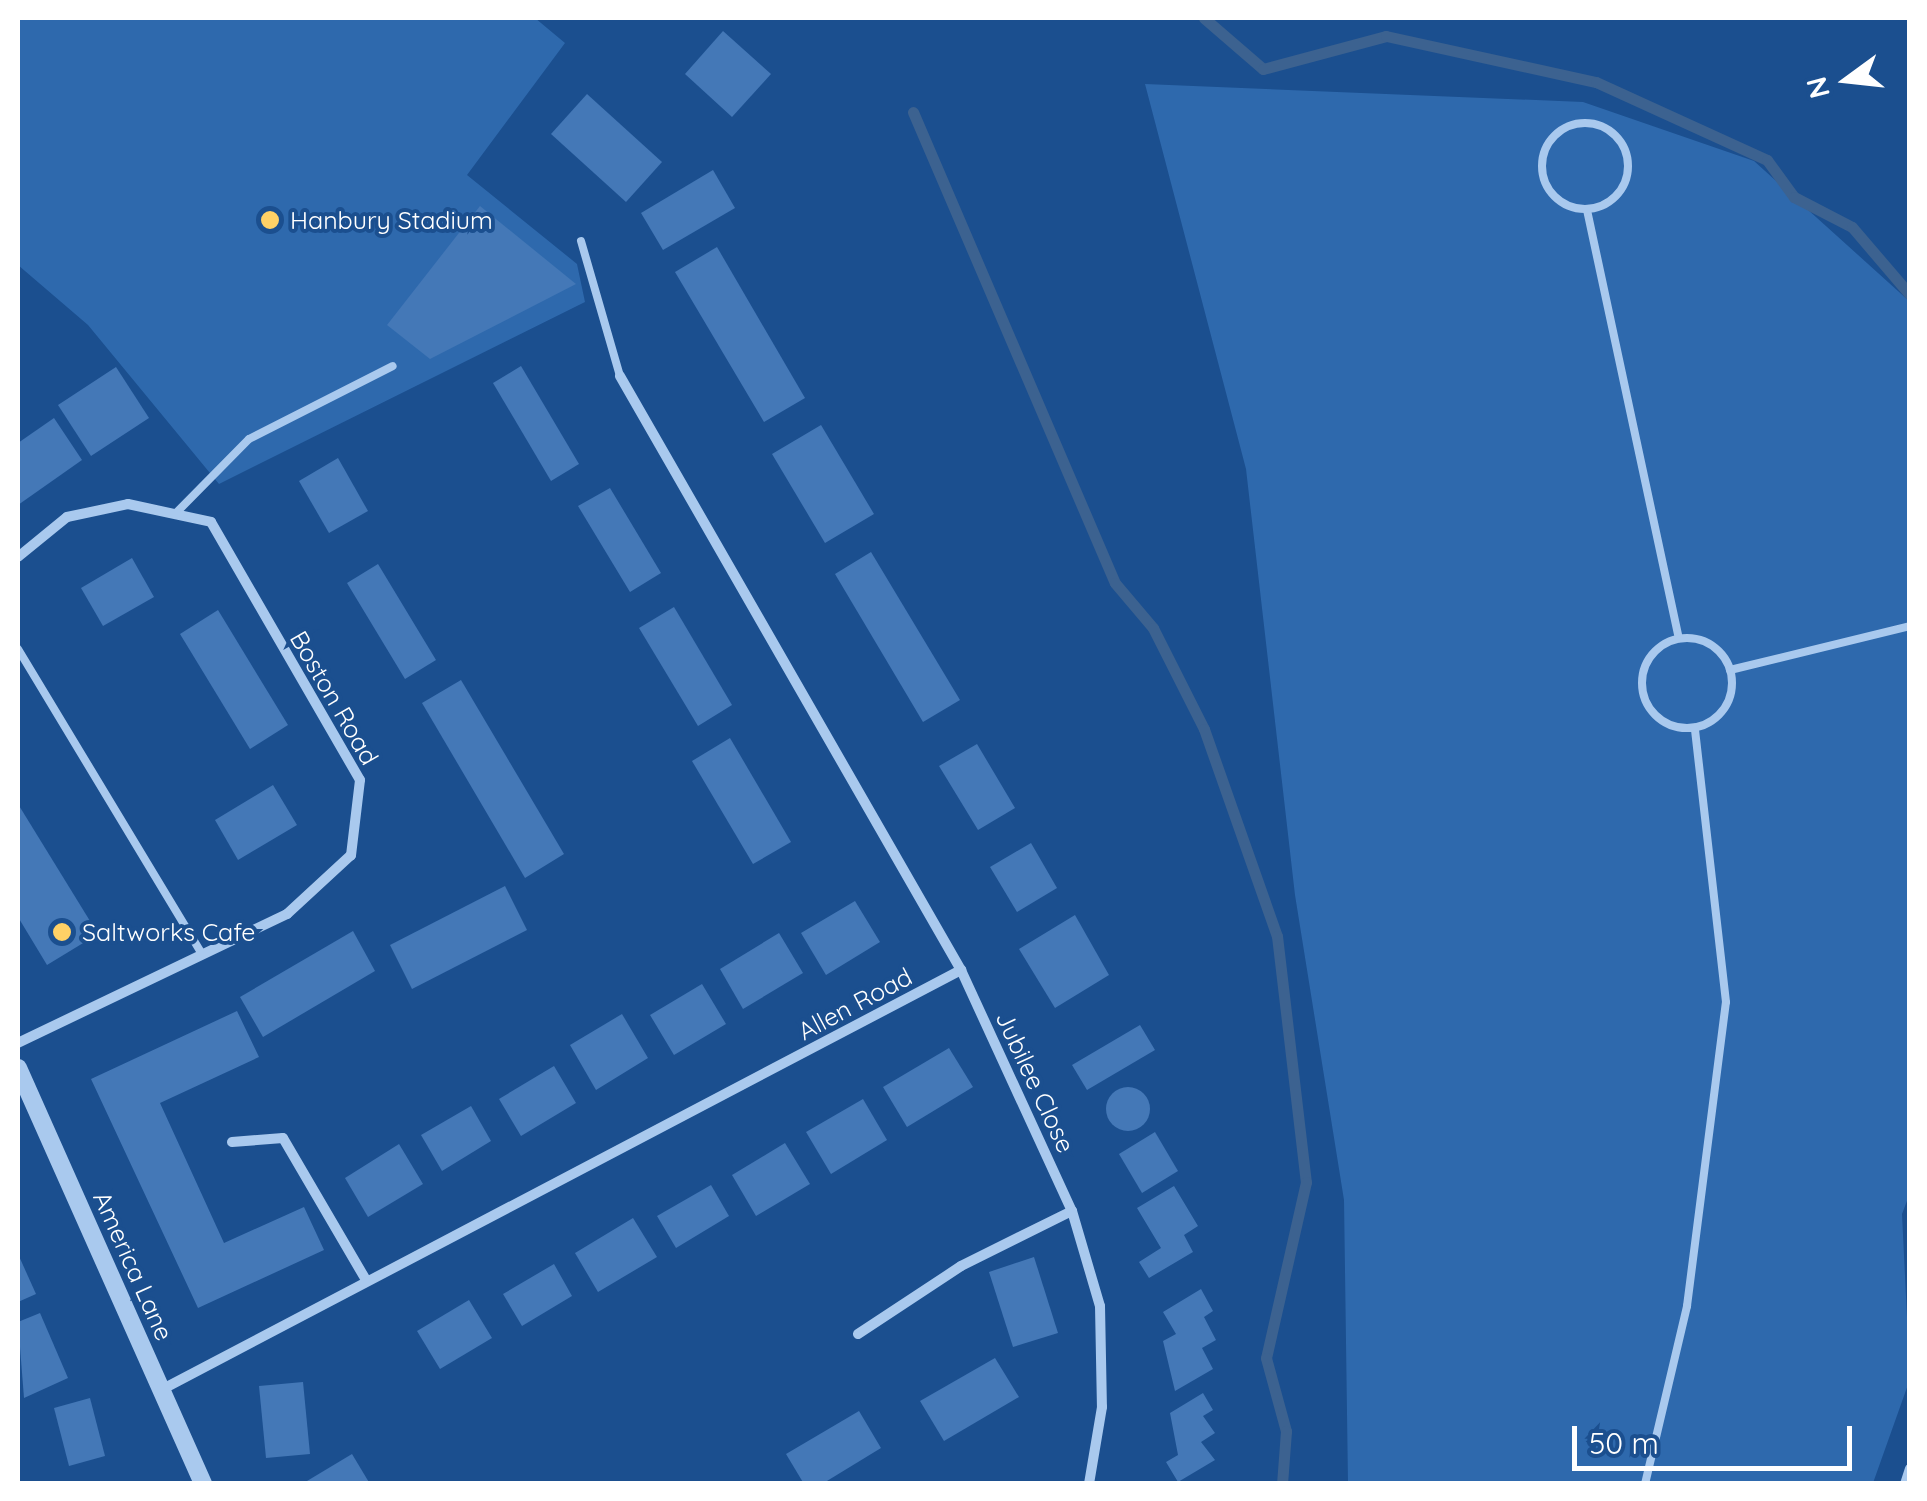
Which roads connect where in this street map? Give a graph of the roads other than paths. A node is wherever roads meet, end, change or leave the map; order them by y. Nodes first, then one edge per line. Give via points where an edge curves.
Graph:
1 (1587, 210) junction
2 (581, 241) dead end
3 (393, 366) dead end
4 (620, 376) joint
5 (175, 514) junction
6 (18, 557) edge
7 (1910, 626) edge
8 (1679, 638) junction
9 (18, 649) edge
10 (1730, 670) junction
11 (1694, 728) junction
12 (202, 954) junction
13 (961, 970) junction
14 (18, 1043) edge
15 (18, 1068) edge
16 (232, 1142) dead end
17 (1072, 1211) junction
18 (366, 1280) junction
19 (858, 1334) dead end
20 (162, 1390) junction
21 (1910, 1468) edge
22 (204, 1484) edge
23 (1089, 1484) edge
24 (1644, 1484) edge
25 (1905, 1484) edge

1 - 1 lane via 1550,192 1542,164 1553,137 1580,123 1608,130 1628,164 1612,200
1 - 8 lane
2 - 4 lane
3 - 5 lane via 249,439
4 - 13 street
5 - 6 street, Boston Road via 128,504 67,517
5 - 12 street, Boston Road via 210,522 360,780 351,855 287,914
7 - 10 lane
8 - 10 lane via 1708,643
8 - 11 lane via 1646,664 1643,694 1658,719
9 - 12 lane
10 - 11 lane via 1726,708
11 - 24 lane via 1726,1002 1686,1306
12 - 14 street, Boston Road
13 - 17 street, Jubilee Close
13 - 18 street, Allen Road
15 - 20 street, America Lane
16 - 18 street via 283,1138
17 - 19 street via 961,1266
17 - 23 street, Jubilee Close via 1100,1306 1102,1407
18 - 20 street, Allen Road
20 - 22 street, America Lane
21 - 25 street

